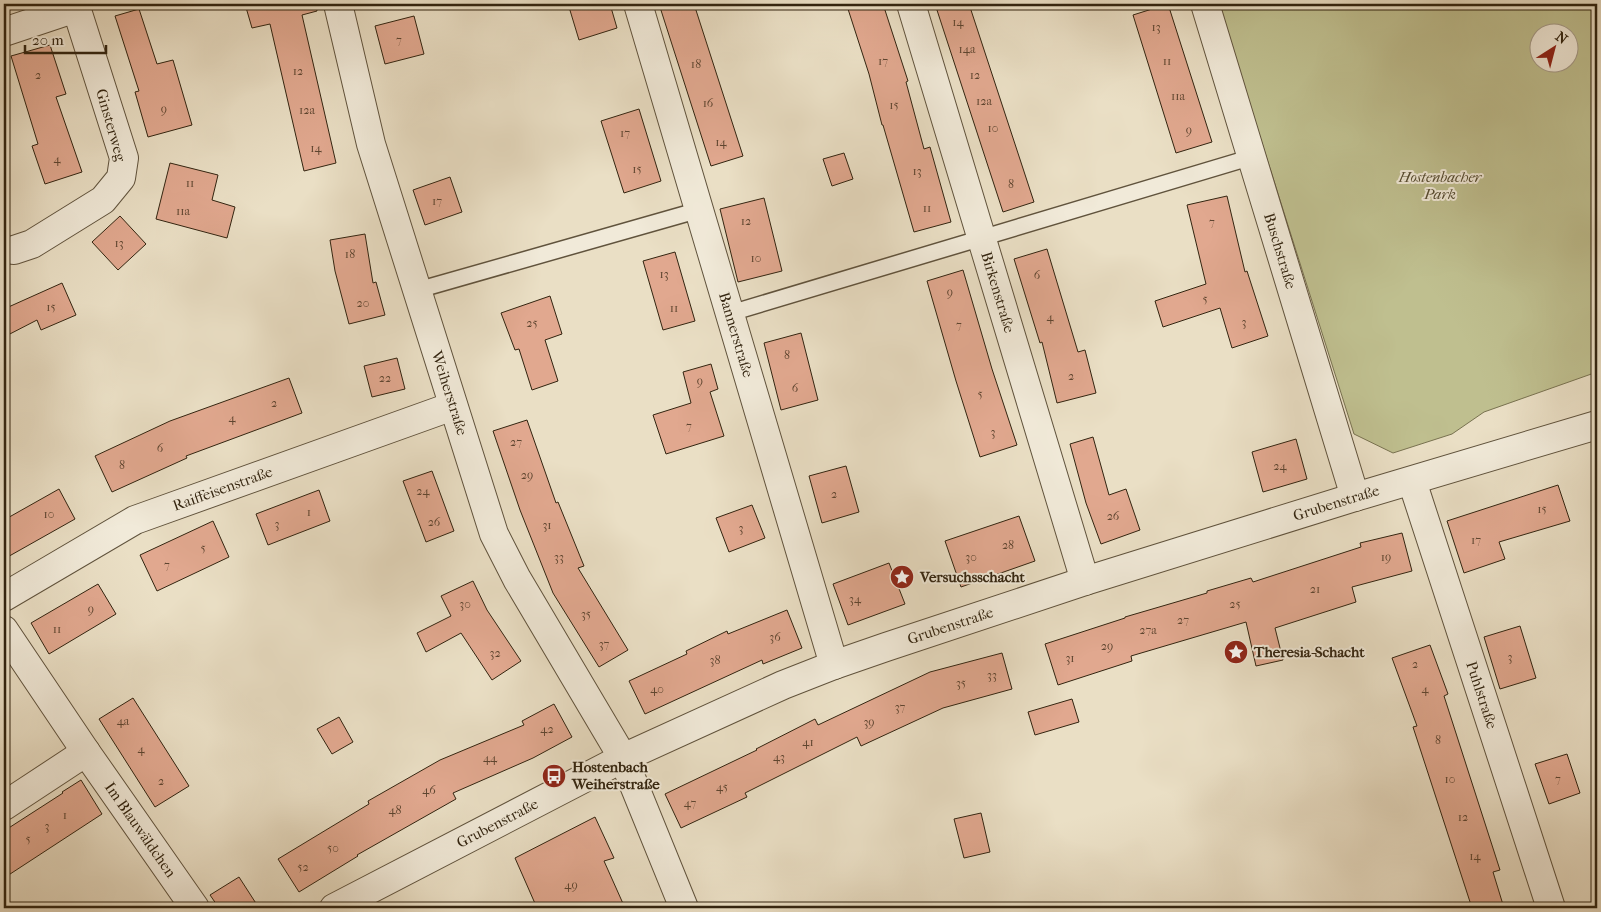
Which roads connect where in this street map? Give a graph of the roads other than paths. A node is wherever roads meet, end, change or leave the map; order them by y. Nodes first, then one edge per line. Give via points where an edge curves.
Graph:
1 (338, 4) edge
2 (638, 4) edge
3 (911, 4) edge
4 (1204, 4) edge
5 (75, 6) edge
6 (4, 32) edge
7 (1252, 157) junction
8 (699, 210) junction
9 (981, 237) junction
10 (14, 250) dead end
11 (418, 290) junction
12 (731, 313) junction
13 (453, 406) junction
14 (1597, 425) edge
15 (1412, 481) junction
16 (1355, 497) junction
17 (1085, 581) junction
18 (4, 597) edge
19 (4, 630) edge
20 (834, 666) junction
21 (86, 752) junction
22 (623, 758) junction
23 (4, 806) edge
24 (194, 908) edge
25 (334, 908) edge
26 (684, 908) edge
27 (1551, 908) edge

1 - 11 street, Weiherstraße via 371,144
2 - 8 street, Bannerstraße
3 - 9 street, Birkenstraße
4 - 7 street, Buschstraße
5 - 6 street
5 - 10 street, Ginsterweg via 124,158 121,178 103,200 32,244
7 - 9 lane
7 - 16 street, Buschstraße
8 - 11 lane
8 - 12 street, Bannerstraße
9 - 12 lane
9 - 17 street, Birkenstraße
11 - 13 street, Weiherstraße
12 - 20 street, Bannerstraße
13 - 18 street, Raiffeisenstraße via 135,520
13 - 22 street, Weiherstraße via 494,534
14 - 15 street, Grubenstraße
15 - 16 street, Grubenstraße
15 - 27 street, Puhlstraße
16 - 17 street, Grubenstraße
17 - 20 street, Grubenstraße
19 - 21 street, Im Blauwäldchen
20 - 22 street, Grubenstraße
21 - 23 street
21 - 24 street, Im Blauwäldchen
22 - 25 street, Grubenstraße
22 - 26 street, Weiherstraße

